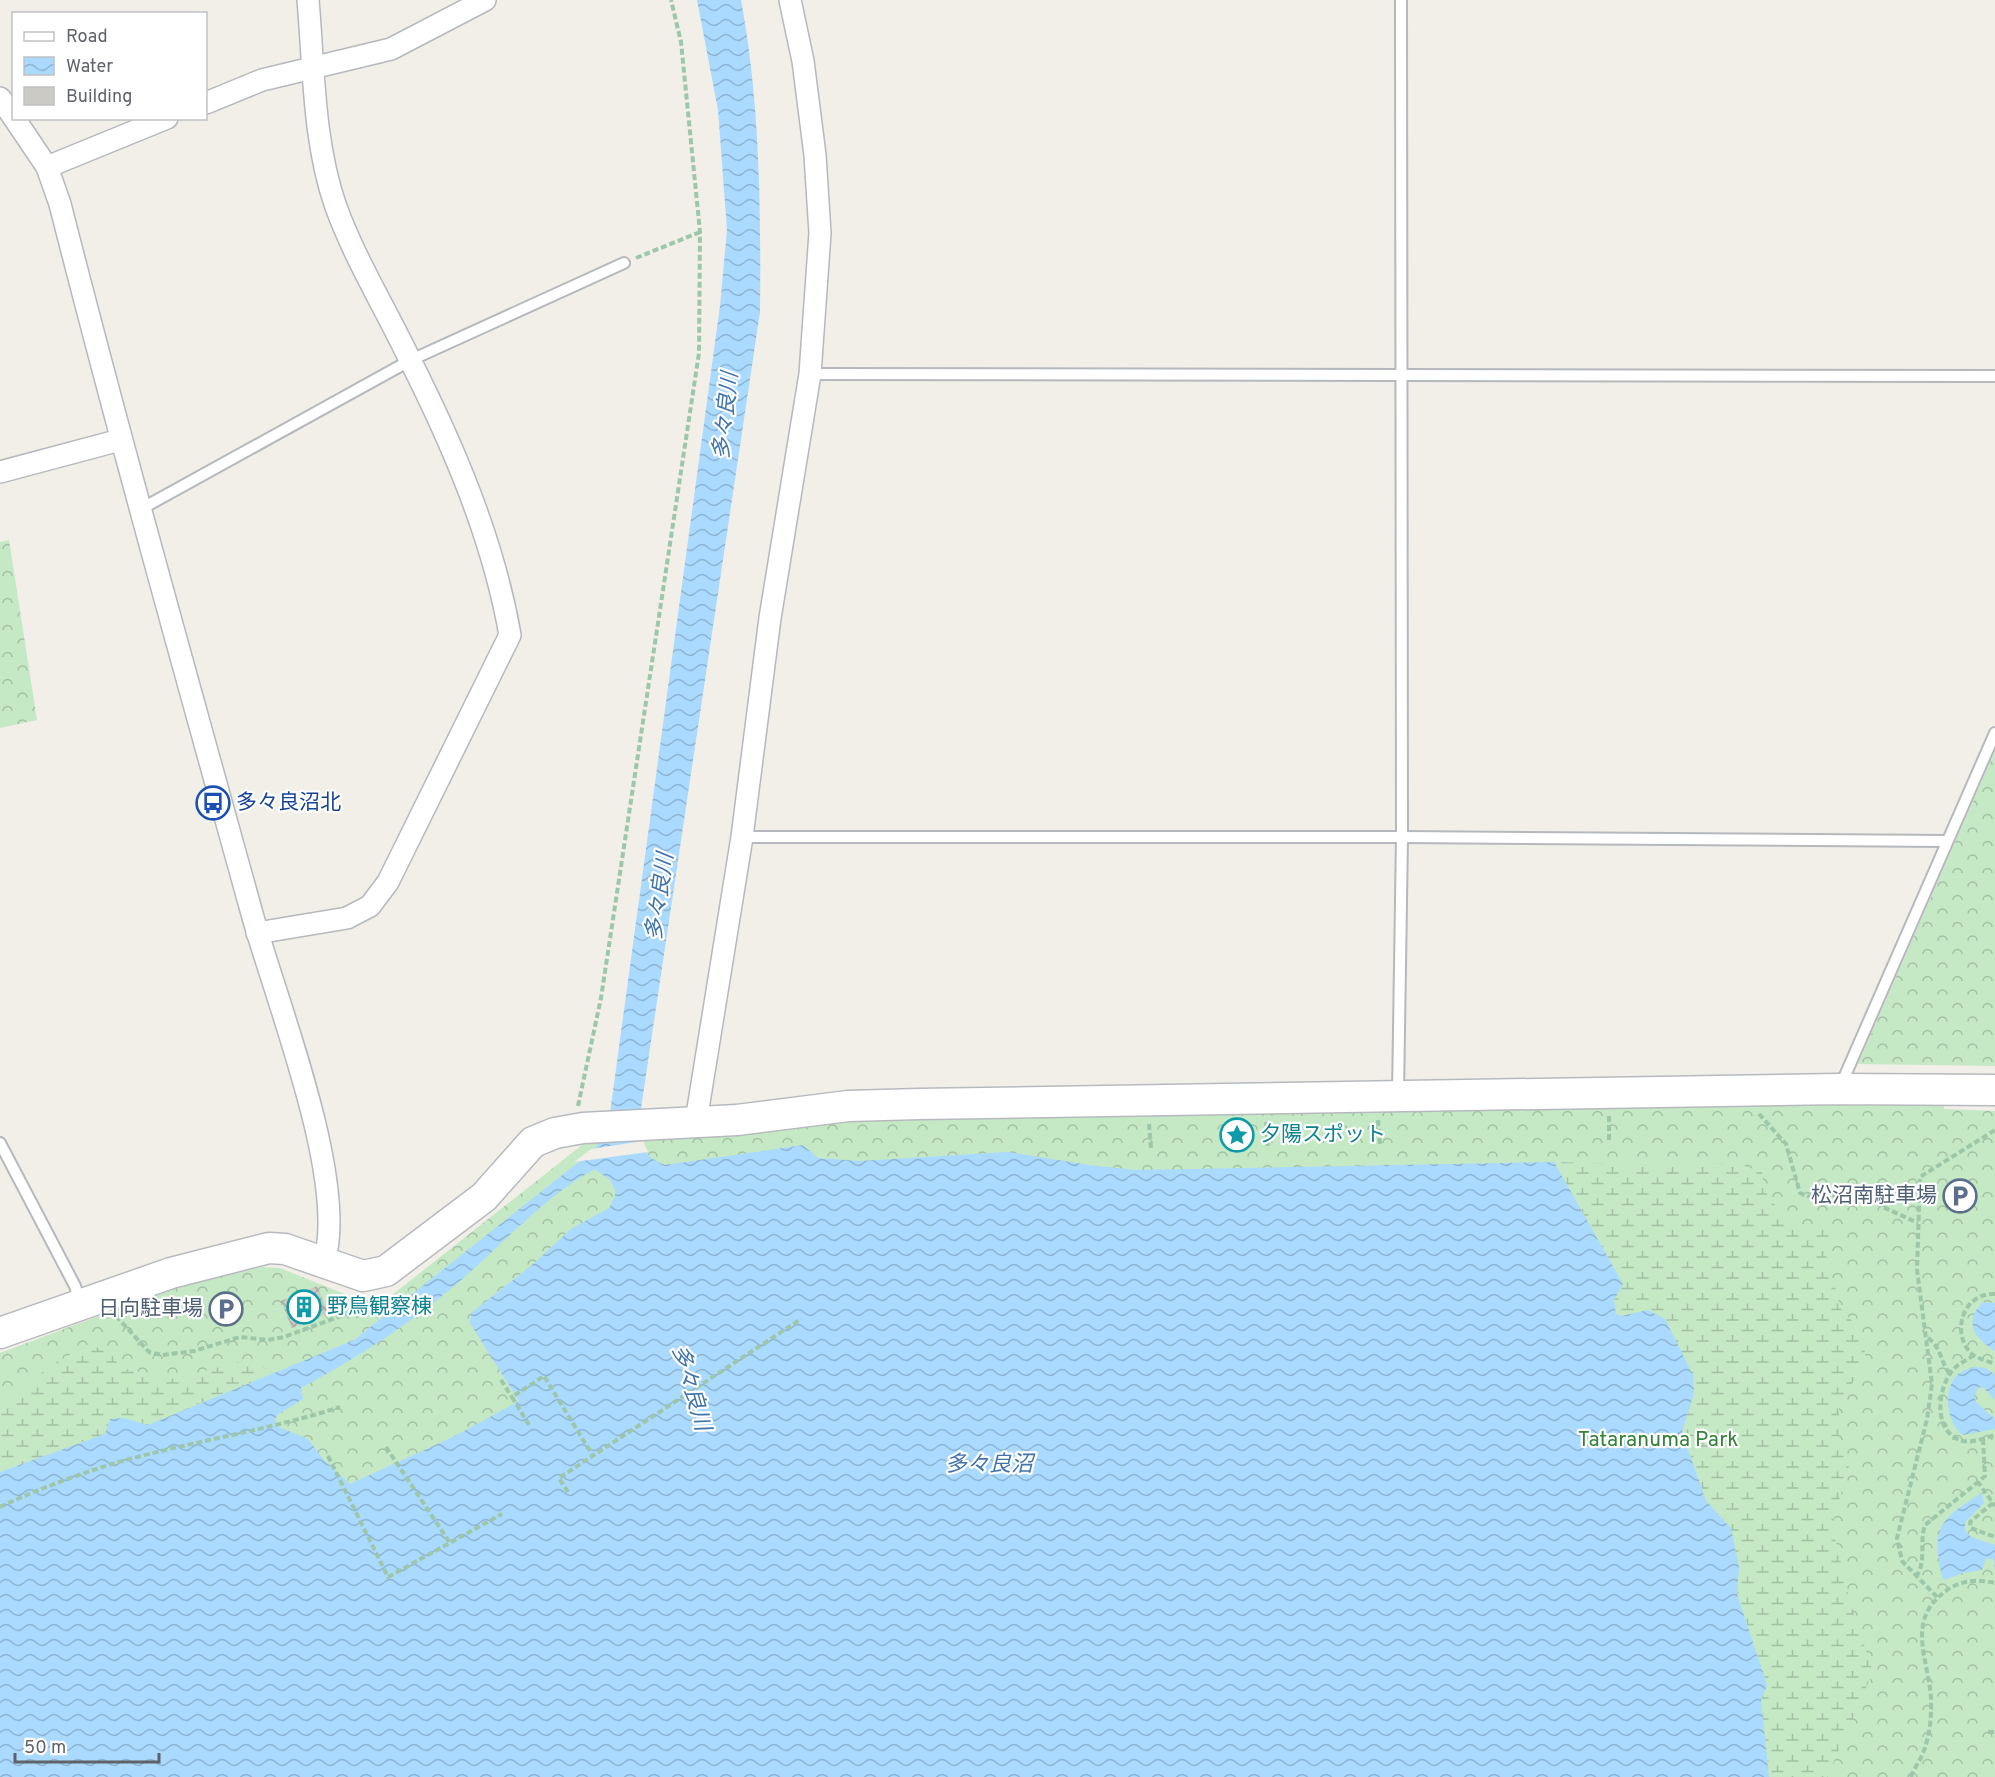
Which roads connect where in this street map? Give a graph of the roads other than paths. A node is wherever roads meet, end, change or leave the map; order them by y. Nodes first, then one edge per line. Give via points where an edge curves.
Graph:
1 (308, 0) edge
2 (485, 0) edge
3 (790, 0) edge
4 (1401, 0) edge
5 (314, 69) junction
6 (0, 98) edge
7 (207, 103) edge
8 (12, 115) edge
9 (15, 120) edge
10 (162, 120) edge
11 (47, 167) junction
12 (624, 262) road end
13 (411, 360) junction
14 (810, 374) junction
15 (1401, 375) junction
16 (1995, 376) edge
17 (120, 440) junction
18 (0, 472) edge
19 (141, 509) junction
20 (1995, 733) edge
21 (742, 837) junction
22 (1402, 837) junction
23 (1947, 841) junction
24 (257, 933) junction
25 (1839, 1089) junction
26 (1995, 1090) edge
27 (1398, 1096) junction
28 (696, 1121) junction
29 (0, 1144) edge
30 (324, 1262) junction
31 (80, 1303) junction
32 (0, 1333) edge

1 - 5 street
2 - 5 street via 391,49
3 - 14 street via 814,143 820,232
4 - 15 lane
5 - 7 street via 262,80
5 - 13 street via 322,156 336,206
6 - 8 street
9 - 11 street
10 - 11 street
11 - 17 street via 60,204
12 - 13 lane
13 - 19 lane
13 - 24 street via 454,452 487,543 510,635 388,882 370,906 347,918
14 - 15 lane
14 - 21 street via 770,618
15 - 16 lane
15 - 22 lane
17 - 18 street
17 - 19 street
19 - 24 street
20 - 23 lane
21 - 22 lane
21 - 28 street
22 - 23 lane
22 - 27 lane
23 - 25 lane
24 - 30 street via 313,1118 328,1193 330,1243
25 - 26 street
25 - 27 street
27 - 28 street via 848,1106 737,1120
28 - 30 street via 578,1129 549,1135 533,1143 484,1197 386,1271 363,1276
29 - 31 lane via 75,1286
30 - 31 street via 269,1248 171,1273
31 - 32 street

